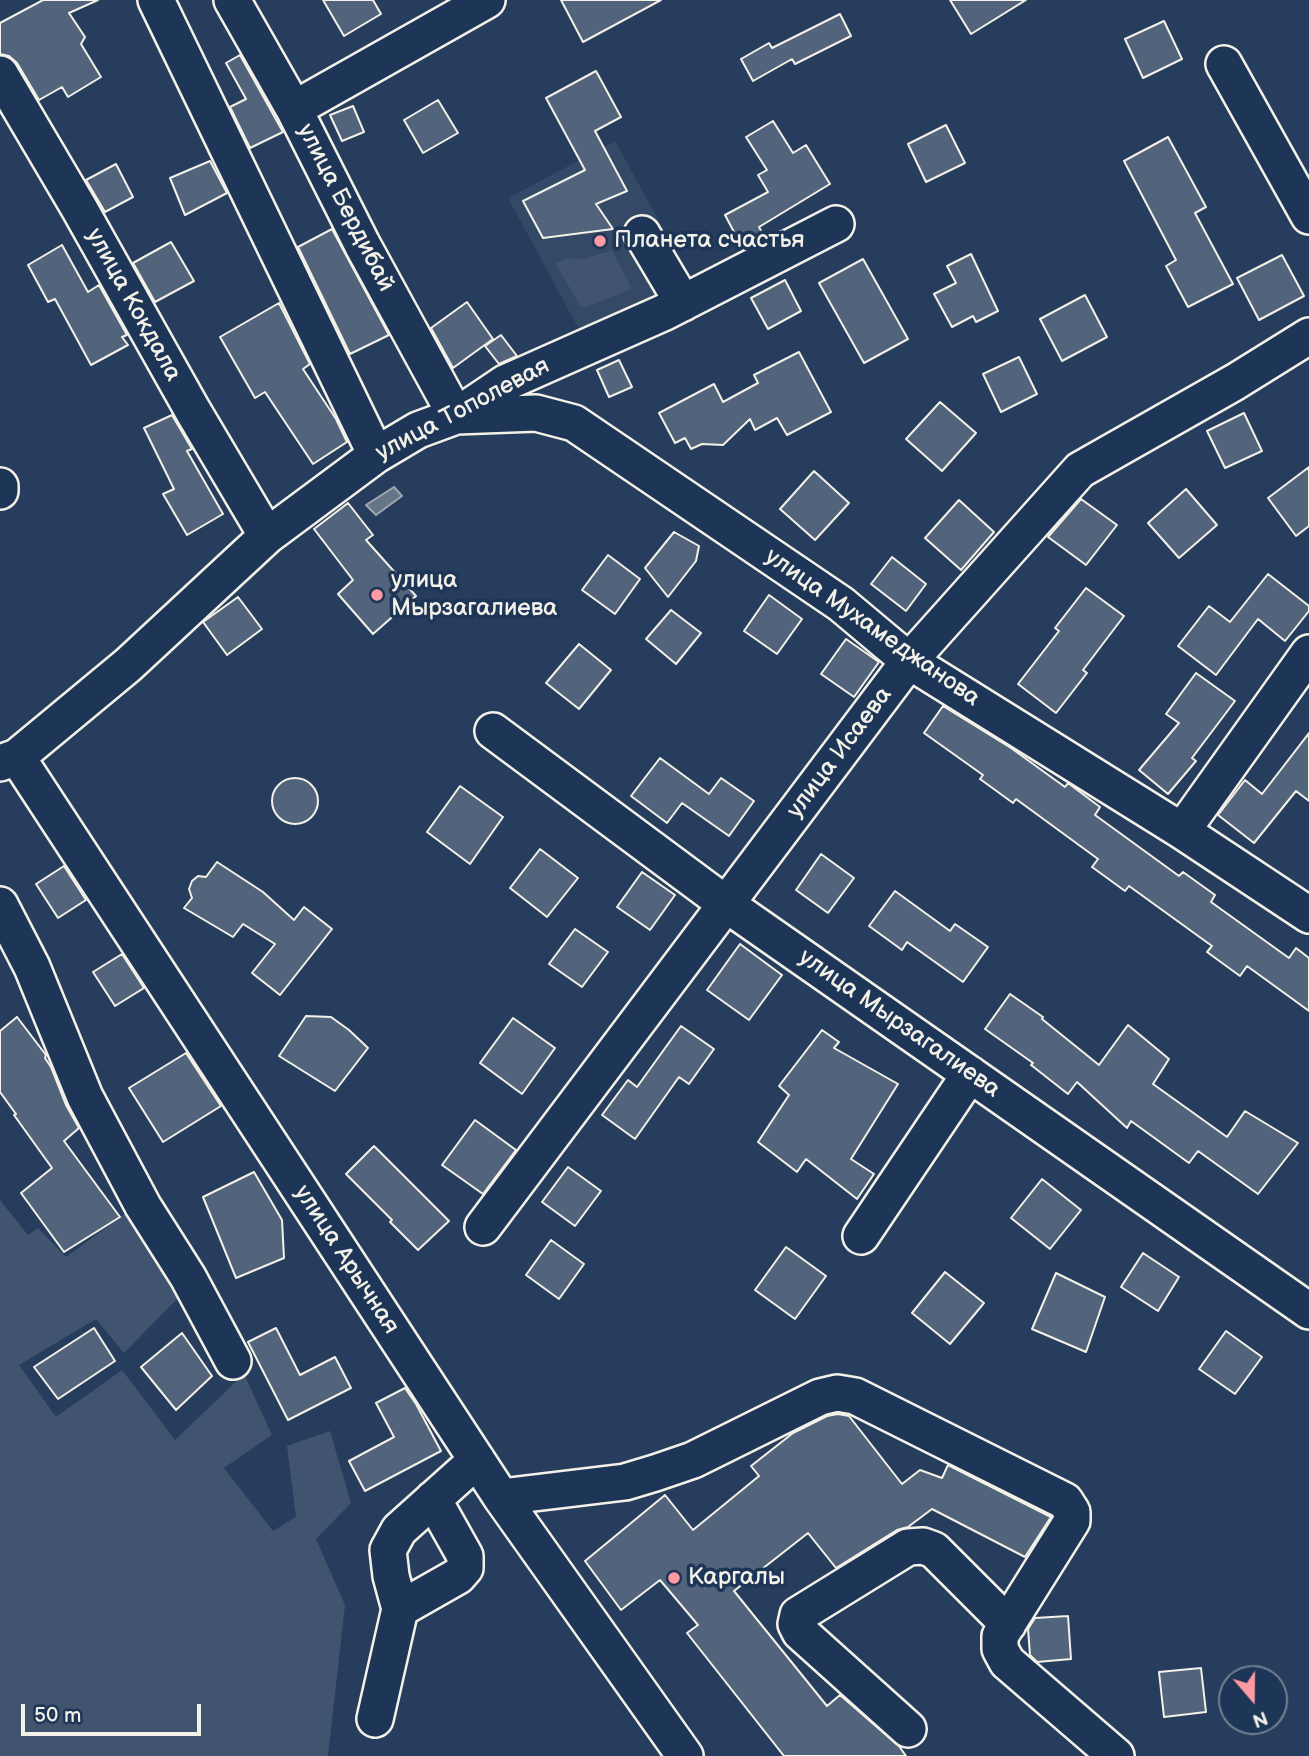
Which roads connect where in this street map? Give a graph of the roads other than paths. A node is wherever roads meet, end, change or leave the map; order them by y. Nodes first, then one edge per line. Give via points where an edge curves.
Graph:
1 (156, 0) edge
2 (232, 0) edge
3 (487, 0) edge
4 (1224, 64) dead end
5 (0, 75) edge
6 (294, 109) junction
7 (1309, 216) edge
8 (836, 224) dead end
9 (642, 234) dead end
10 (683, 303) junction
11 (1309, 337) edge
12 (456, 416) junction
13 (376, 455) junction
14 (267, 536) junction
15 (1309, 653) edge
16 (909, 661) junction
17 (493, 731) dead end
18 (9, 760) edge
19 (1182, 831) junction
20 (726, 904) junction
21 (0, 905) edge
22 (1309, 915) edge
23 (970, 1074) junction
24 (483, 1227) dead end
25 (861, 1236) dead end
26 (1309, 1311) edge
27 (233, 1361) dead end
28 (477, 1460) junction
29 (501, 1497) junction
30 (433, 1499) junction
31 (400, 1609) junction
32 (1008, 1624) junction
33 (375, 1719) dead end
34 (908, 1730) dead end
35 (684, 1756) edge
36 (1116, 1756) edge

1 - 13 street
2 - 6 street, улица Бердибай
3 - 6 street
4 - 7 street
5 - 14 street, улица Кокдала
6 - 12 street, улица Бердибай
8 - 10 street, улица Тополевая
9 - 10 street
10 - 12 street, улица Тополевая via 505,383
11 - 16 street, улица Исаева via 1080,470
12 - 13 street, улица Тополевая via 418,430
12 - 16 street, улица Мухамеджанова via 536,413 574,423 841,604
13 - 14 street, улица Тополевая
14 - 18 street, улица Тополевая via 128,665
15 - 19 street
16 - 19 street, улица Мухамеджанова
16 - 20 street, улица Исаева
17 - 20 street, улица Мырзагалиева
18 - 28 street, улица Арычная
19 - 22 street, улица Мухамеджанова
20 - 23 street, улица Мырзагалиева
20 - 24 street, улица Исаева
21 - 27 street via 32,967 85,1097
23 - 25 street
23 - 26 street, улица Мырзагалиева
28 - 29 street, улица Арычная
28 - 30 street
29 - 32 street via 625,1482 692,1460 820,1397 837,1393 855,1396 1065,1501 1072,1521
29 - 35 street, улица Арычная
30 - 31 street via 399,1530 387,1549
30 - 31 street via 465,1556 465,1568
31 - 33 street
32 - 34 street via 934,1550 923,1546 908,1547 798,1615 800,1632
32 - 36 street via 1000,1636 1007,1662

